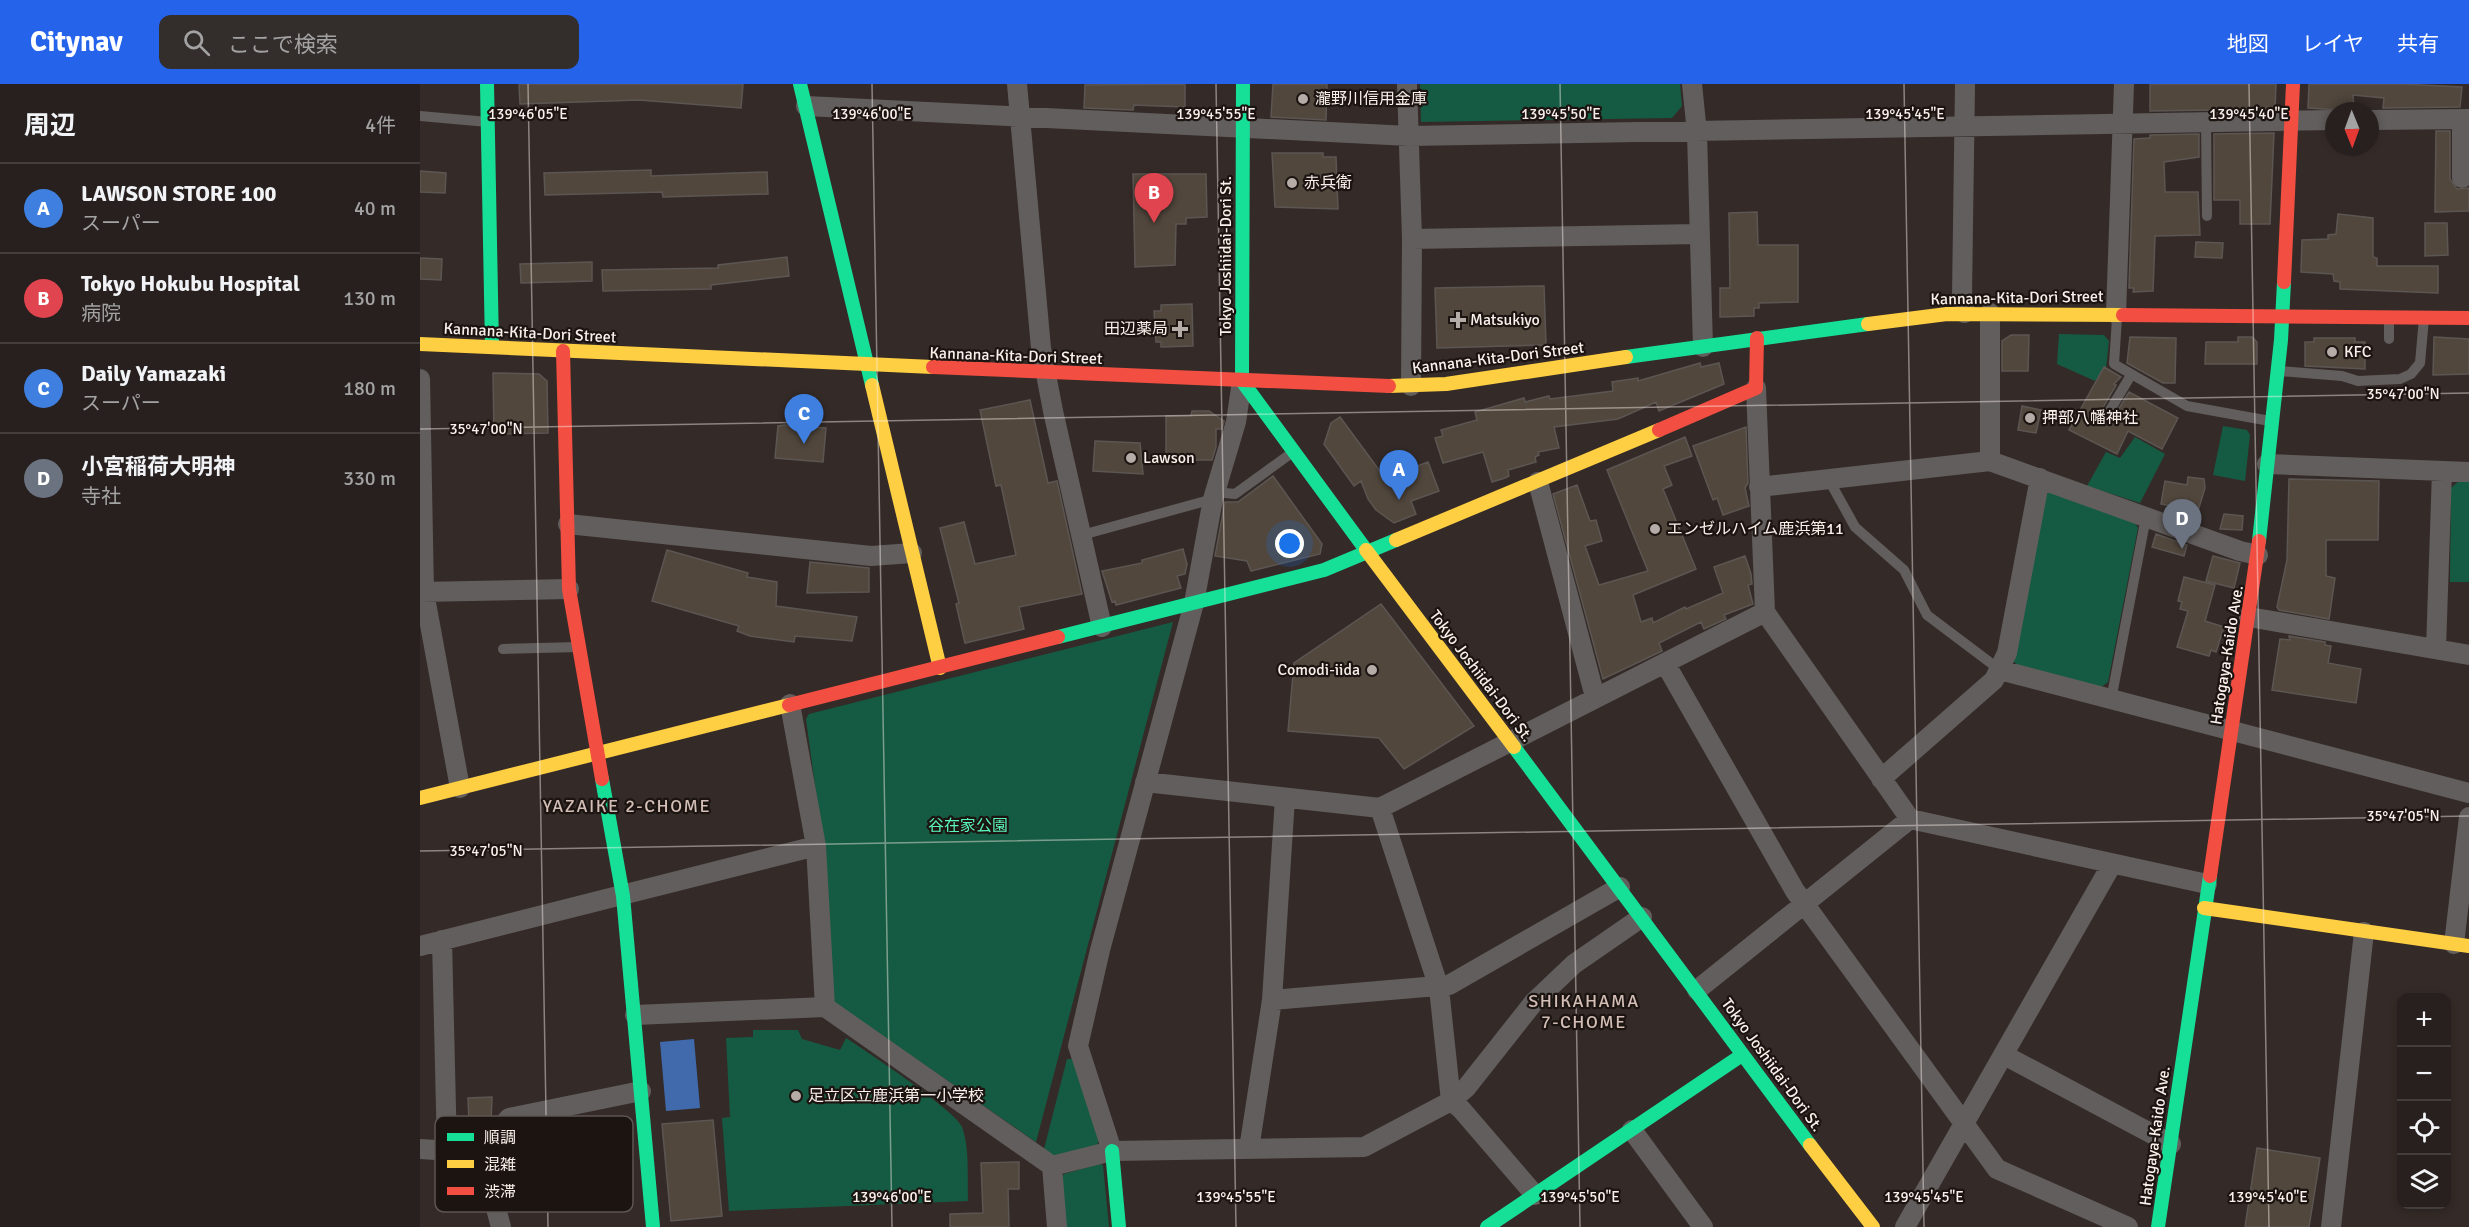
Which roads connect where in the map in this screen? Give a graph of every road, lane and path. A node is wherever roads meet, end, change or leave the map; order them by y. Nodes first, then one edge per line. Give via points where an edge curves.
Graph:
1 (487, 84) edge
2 (800, 84) edge
3 (1017, 84) edge
4 (1244, 84) edge
5 (1407, 84) edge
6 (1692, 84) edge
7 (1965, 84) edge
8 (2124, 84) edge
9 (2293, 84) edge
10 (806, 106) junction
11 (420, 116) edge
12 (1020, 116) junction
13 (2465, 119) edge
14 (2291, 120) junction
15 (2325, 120) edge
16 (2379, 120) edge
17 (2206, 121) junction
18 (488, 122) junction
19 (2123, 122) junction
20 (1963, 126) junction
21 (1243, 129) junction
22 (1697, 133) junction
23 (1409, 136) junction
24 (2462, 178) dead end
25 (2207, 216) dead end
26 (1700, 234) junction
27 (1412, 239) junction
28 (1965, 313) junction
29 (1990, 313) junction
30 (2116, 314) junction
31 (2282, 315) junction
32 (2388, 317) junction
33 (2424, 318) junction
34 (2469, 318) edge
35 (1757, 338) junction
36 (2389, 339) dead end
37 (420, 344) edge
38 (492, 347) junction
39 (1703, 347) junction
40 (563, 351) junction
41 (868, 365) junction
42 (2276, 371) junction
43 (1046, 374) junction
44 (2131, 375) junction
45 (420, 379) edge
46 (1242, 381) junction
47 (1411, 386) junction
48 (1756, 388) junction
49 (2106, 417) dead end
50 (2271, 422) junction
51 (1293, 452) junction
52 (1990, 461) junction
53 (2267, 464) junction
54 (2458, 469) edge
55 (2040, 478) junction
56 (1829, 480) junction
57 (1538, 482) junction
58 (1759, 487) junction
59 (1214, 495) junction
60 (2146, 517) junction
61 (568, 524) junction
62 (1082, 535) junction
63 (912, 553) junction
64 (1368, 553) junction
65 (2258, 555) junction
66 (569, 589) junction
67 (422, 592) edge
68 (1194, 603) junction
69 (1765, 612) junction
70 (2249, 617) junction
71 (1102, 627) junction
72 (579, 647) junction
73 (502, 648) dead end
74 (2436, 649) junction
75 (2469, 655) edge
76 (1665, 663) junction
77 (940, 668) junction
78 (2000, 670) junction
79 (1595, 697) junction
80 (2111, 700) junction
81 (790, 704) junction
82 (2232, 732) junction
83 (1509, 742) junction
84 (598, 753) junction
85 (1881, 779) junction
86 (1145, 782) junction
87 (460, 788) junction
88 (2469, 793) edge
89 (420, 798) edge
90 (1285, 798) junction
91 (1380, 808) junction
92 (2469, 817) edge
93 (1910, 819) junction
94 (816, 846) junction
95 (2112, 864) junction
96 (2207, 884) junction
97 (1620, 887) junction
98 (623, 896) junction
99 (1804, 904) junction
100 (2204, 908) junction
101 (1642, 917) junction
102 (2364, 932) junction
103 (442, 940) junction
104 (2462, 945) edge
105 (420, 946) edge
106 (1439, 988) junction
107 (1697, 990) junction
108 (1272, 1000) junction
109 (825, 1007) junction
110 (635, 1015) junction
111 (1742, 1055) junction
112 (2004, 1055) junction
113 (641, 1091) junction
114 (1451, 1101) junction
115 (446, 1116) edge
116 (519, 1116) edge
117 (1965, 1124) junction
118 (1632, 1130) junction
119 (2170, 1144) junction
120 (420, 1149) edge
121 (1249, 1149) junction
122 (435, 1150) edge
123 (1112, 1151) junction
124 (1052, 1166) junction
125 (1535, 1195) junction
126 (497, 1212) edge
127 (501, 1227) edge
128 (653, 1227) edge
129 (1057, 1227) edge
130 (1119, 1227) edge
131 (1487, 1227) edge
132 (1703, 1227) edge
133 (1873, 1227) edge
134 (1905, 1227) edge
135 (2128, 1227) edge
136 (2158, 1227) edge
137 (2331, 1227) edge

1 - 18 street
2 - 10 street
3 - 12 street
4 - 21 street, Tokyo Joshiidai-Dori St.
5 - 23 street
6 - 22 street
7 - 20 street
8 - 19 street
9 - 14 street, Hatogaya-Kaido Ave.
10 - 12 street
10 - 41 street
11 - 18 lane
12 - 21 street
12 - 43 street
13 - 16 street
13 - 24 street
14 - 15 street
14 - 17 street
14 - 31 street, Hatogaya-Kaido Ave.
17 - 19 street
17 - 25 lane
18 - 38 street
19 - 20 street
19 - 30 street
20 - 22 street
20 - 28 street
21 - 23 street
21 - 46 street, Tokyo Joshiidai-Dori St.
22 - 23 street
22 - 26 street
23 - 27 street
26 - 27 street
26 - 39 street
27 - 47 street
28 - 29 street, Kannana-Kita-Dori Street
28 - 35 street, Kannana-Kita-Dori Street
29 - 30 street, Kannana-Kita-Dori Street
29 - 52 street
30 - 31 street, Kannana-Kita-Dori Street
30 - 44 lane via 2114,364
31 - 32 street, Kannana-Kita-Dori Street
31 - 42 street, Hatogaya-Kaido Ave.
32 - 33 street, Kannana-Kita-Dori Street
32 - 36 lane
33 - 34 street, Kannana-Kita-Dori Street
33 - 42 lane via 2419,374 2375,381
35 - 39 street, Kannana-Kita-Dori Street
35 - 48 street
37 - 38 street, Kannana-Kita-Dori Street
38 - 40 street, Kannana-Kita-Dori Street
39 - 47 street, Kannana-Kita-Dori Street
40 - 41 street, Kannana-Kita-Dori Street
40 - 61 street
41 - 43 street, Kannana-Kita-Dori Street
41 - 63 street
42 - 50 street, Hatogaya-Kaido Ave.
43 - 46 street, Kannana-Kita-Dori Street
43 - 62 street
44 - 49 lane
44 - 50 lane via 2187,406
45 - 67 street
46 - 47 street, Kannana-Kita-Dori Street
46 - 51 street, Tokyo Joshiidai-Dori St.
46 - 59 street via 1236,422
48 - 57 street
48 - 58 street
50 - 53 street, Hatogaya-Kaido Ave.
51 - 59 lane via 1235,494
51 - 64 street, Tokyo Joshiidai-Dori St.
52 - 55 street
52 - 56 street
53 - 54 street
53 - 65 street, Hatogaya-Kaido Ave.
54 - 74 street
55 - 60 street
55 - 78 street via 2007,653
56 - 58 street
56 - 78 lane via 1855,527 1904,570 1927,615
57 - 64 street
57 - 79 street
58 - 69 street
59 - 62 lane
59 - 68 street
60 - 65 street
60 - 80 lane
61 - 63 street via 871,556
61 - 66 street
62 - 71 street
63 - 77 street
64 - 68 street via 1324,570
64 - 83 street, Tokyo Joshiidai-Dori St.
65 - 70 street, Hatogaya-Kaido Ave.
66 - 67 street
66 - 72 street
67 - 87 street
68 - 71 street
68 - 86 street
69 - 76 street
69 - 85 street
70 - 74 street
70 - 82 street, Hatogaya-Kaido Ave.
71 - 77 street
72 - 73 lane
72 - 84 street
74 - 75 street
76 - 79 street
76 - 99 street
77 - 81 street
78 - 80 street
78 - 85 street via 1994,680
79 - 83 street
80 - 82 street
81 - 84 street
81 - 94 street
82 - 88 street
82 - 96 street, Hatogaya-Kaido Ave.
83 - 91 street
83 - 97 street, Tokyo Joshiidai-Dori St.
84 - 87 street
84 - 98 street
85 - 93 street
86 - 90 street
86 - 123 street via 1078,1046
87 - 89 street
90 - 91 street
90 - 108 street
91 - 106 street
92 - 104 street
93 - 95 street
93 - 99 street
94 - 98 street
94 - 109 street
95 - 96 street
95 - 112 street
96 - 100 street, Hatogaya-Kaido Ave.
97 - 101 street, Tokyo Joshiidai-Dori St.
97 - 106 street
98 - 103 street
98 - 110 street
99 - 107 street
99 - 117 street
100 - 102 street
100 - 119 street, Hatogaya-Kaido Ave.
101 - 107 street, Tokyo Joshiidai-Dori St.
101 - 114 street via 1574,964 1534,1002 1466,1088
102 - 104 street
102 - 137 street
103 - 105 street
103 - 115 street
106 - 108 street
106 - 114 street
107 - 111 street, Tokyo Joshiidai-Dori St.
108 - 121 street
109 - 110 street
109 - 124 street
110 - 113 street
111 - 118 street
111 - 133 street, Tokyo Joshiidai-Dori St.
112 - 117 street
112 - 119 street
113 - 116 street
113 - 128 street
114 - 121 street via 1364,1147
114 - 125 street
117 - 134 street
117 - 135 street via 1997,1169
118 - 125 street
118 - 132 street
119 - 136 street, Hatogaya-Kaido Ave.
120 - 122 street
121 - 123 street
123 - 124 street
123 - 130 street
124 - 129 street
125 - 131 street
126 - 127 street

